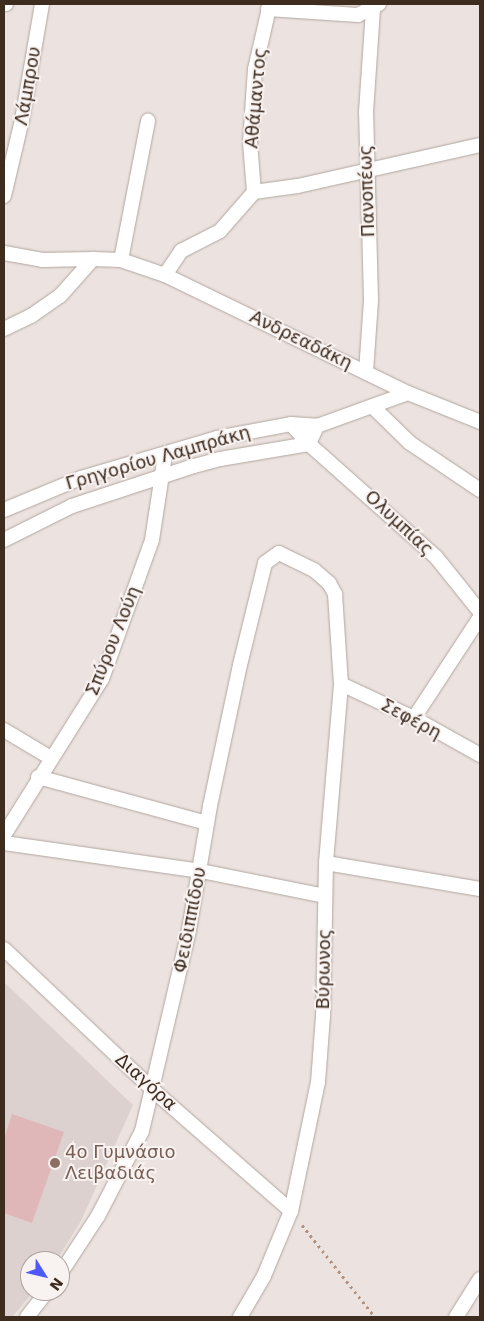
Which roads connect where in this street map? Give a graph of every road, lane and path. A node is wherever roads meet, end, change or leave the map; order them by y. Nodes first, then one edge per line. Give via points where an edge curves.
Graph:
1 (42, 4) edge
2 (269, 6) edge
3 (376, 7) edge
4 (148, 121) dead end
5 (480, 145) edge
6 (366, 171) junction
7 (254, 192) junction
8 (4, 196) edge
9 (4, 253) edge
10 (93, 259) junction
11 (121, 260) junction
12 (166, 276) junction
13 (4, 329) edge
14 (366, 372) junction
15 (408, 393) junction
16 (374, 408) junction
17 (479, 419) edge
18 (291, 424) junction
19 (317, 426) junction
20 (309, 444) junction
21 (165, 455) junction
22 (164, 478) junction
23 (480, 490) edge
24 (4, 510) edge
25 (4, 540) edge
26 (279, 552) joint
27 (480, 612) edge
28 (480, 617) edge
29 (341, 684) junction
30 (414, 718) junction
31 (4, 730) edge
32 (480, 755) edge
33 (51, 758) junction
34 (38, 777) junction
35 (207, 823) junction
36 (4, 835) edge
37 (4, 843) edge
38 (326, 864) junction
39 (202, 871) junction
40 (480, 889) edge
41 (325, 896) junction
42 (4, 949) edge
43 (154, 1091) junction
44 (291, 1211) junction
45 (70, 1259) edge
46 (480, 1278) edge
47 (39, 1301) edge
48 (27, 1317) edge
49 (240, 1317) edge
50 (375, 1317) edge
51 (456, 1317) edge

1 - 8 street, Λάμπρου via 22,120
2 - 3 street via 358,15
2 - 7 street, Αθάμαντος via 255,69 250,142
3 - 6 street, Πανοπέως
4 - 11 street
5 - 6 street
6 - 7 street
6 - 14 street, Πανοπέως via 371,300
7 - 12 street via 220,231 181,251
9 - 10 street, Ανδρεαδάκη via 42,260
10 - 11 street, Ανδρεαδάκη
10 - 13 street via 60,296 31,316
11 - 12 street, Ανδρεαδάκη
12 - 14 street, Ανδρεαδάκη
14 - 15 street, Ανδρεαδάκη
15 - 16 street, Γρηγορίου Λαμπράκη
15 - 17 street, Ανδρεαδάκη
16 - 19 street, Γρηγορίου Λαμπράκη
16 - 23 street via 410,443
18 - 19 street, Γρηγορίου Λαμπράκη
18 - 20 street, Ολυμπίας
18 - 21 street, Γρηγορίου Λαμπράκη via 217,438
19 - 20 street
20 - 22 street, Γρηγορίου Λαμπράκη via 220,458
20 - 27 street, Ολυμπίας via 436,557
21 - 22 street, Σπύρου Λούη
21 - 24 street, Γρηγορίου Λαμπράκη via 81,478
22 - 25 street, Γρηγορίου Λαμπράκη via 72,506
22 - 33 street, Σπύρου Λούη via 152,540 102,679
26 - 29 street, Βύρωνος via 314,570 329,582 338,607
26 - 35 street, Φειδιππίδου via 266,563
28 - 30 street
29 - 30 street, Σεφέρη
29 - 38 street, Βύρωνος
30 - 32 street, Σεφέρη
31 - 33 street
33 - 34 street, Σπύρου Λούη
34 - 35 street
34 - 36 street, Σπύρου Λούη
35 - 39 street, Φειδιππίδου
37 - 39 street
38 - 40 street
38 - 41 street, Βύρωνος
39 - 41 street
39 - 43 street, Φειδιππίδου
41 - 44 street, Βύρωνος via 323,1016 318,1082
42 - 43 street, Διαγόρα
43 - 44 street, Διαγόρα
43 - 45 street, Φειδιππίδου via 135,1148 98,1216
44 - 49 street, Βύρωνος via 264,1276
44 - 50 path
46 - 51 street
47 - 48 street

